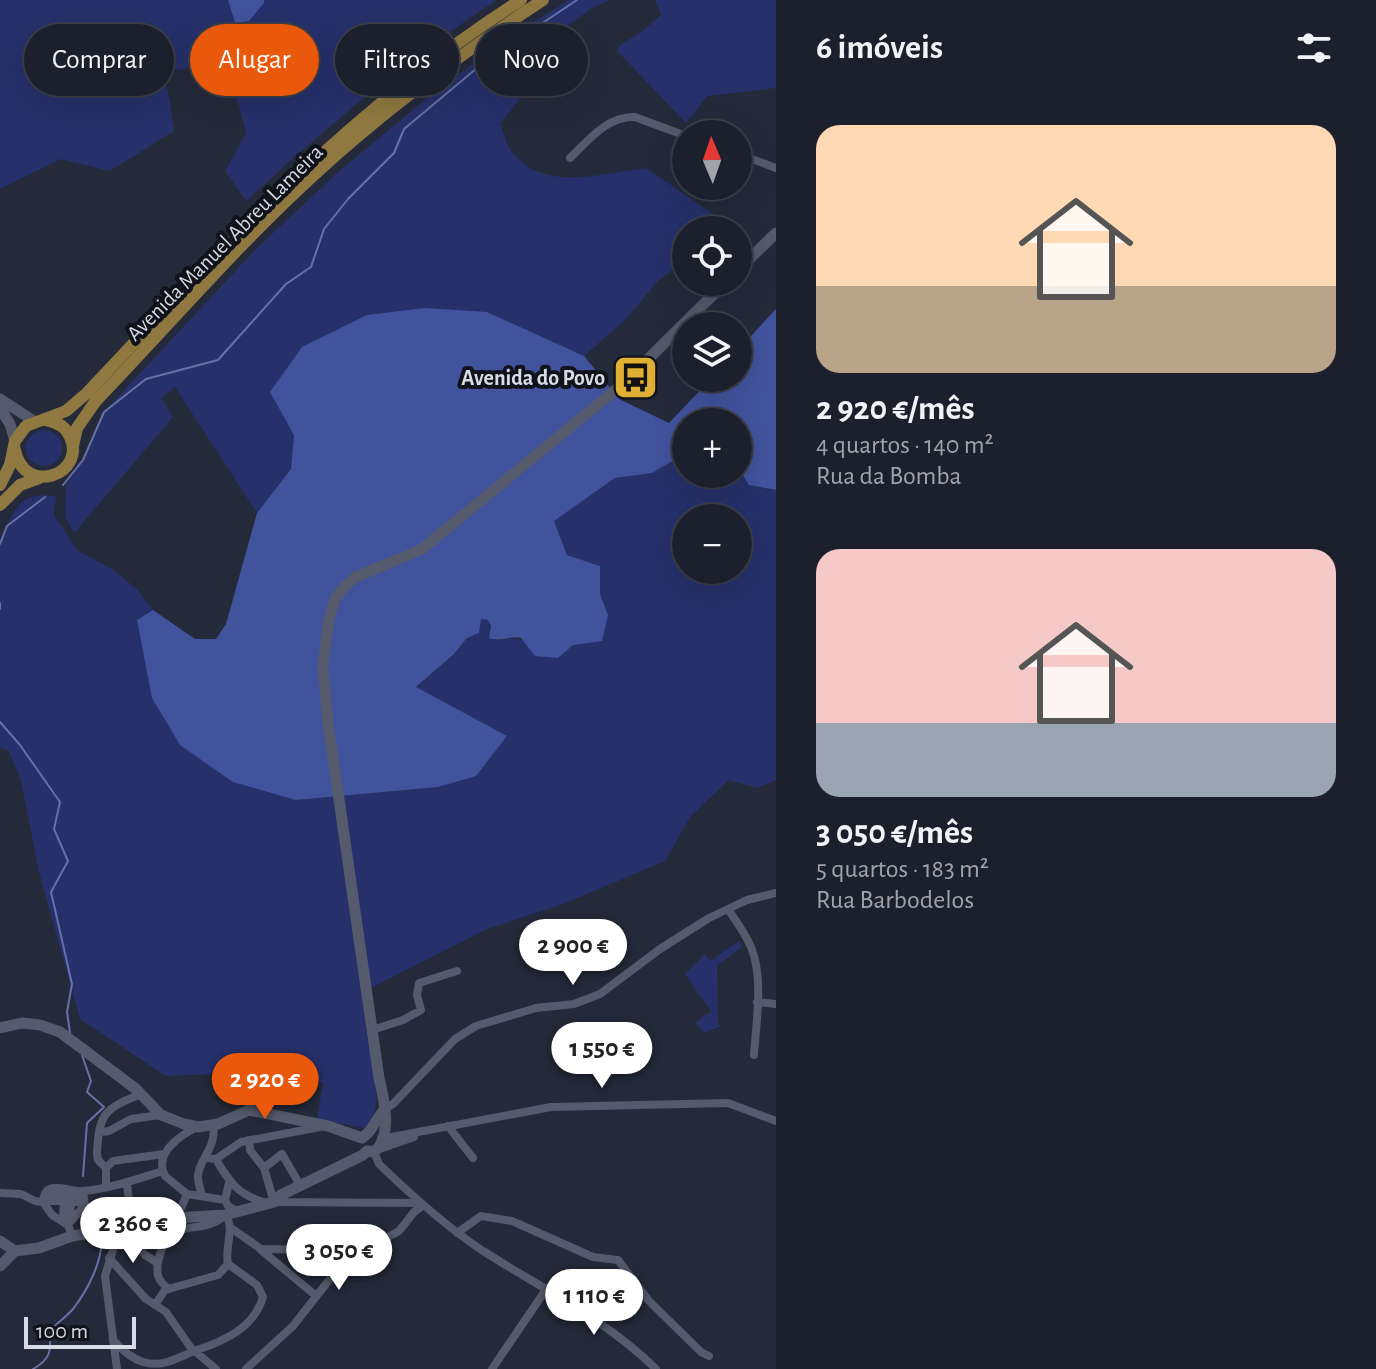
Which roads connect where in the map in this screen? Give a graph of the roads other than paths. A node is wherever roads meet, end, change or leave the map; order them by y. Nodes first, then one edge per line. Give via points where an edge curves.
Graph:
1 (521, 0) edge
2 (543, 0) edge
3 (672, 131) edge
4 (570, 158) dead end
5 (752, 159) edge
6 (776, 168) edge
7 (776, 233) edge
8 (752, 256) edge
9 (712, 296) edge
10 (0, 399) edge
11 (0, 408) edge
12 (38, 420) junction
13 (15, 446) junction
14 (73, 446) junction
15 (41, 477) junction
16 (0, 485) edge
17 (0, 505) edge
18 (776, 893) edge
19 (728, 909) junction
20 (457, 971) dead end
21 (757, 1002) junction
22 (776, 1004) edge
23 (0, 1028) edge
24 (372, 1030) junction
25 (754, 1055) dead end
26 (141, 1094) junction
27 (386, 1108) junction
28 (161, 1115) junction
29 (776, 1121) edge
30 (213, 1125) junction
31 (328, 1126) junction
32 (385, 1126) junction
33 (448, 1126) junction
34 (198, 1127) junction
35 (425, 1131) junction
36 (100, 1132) junction
37 (249, 1140) junction
38 (372, 1144) junction
39 (164, 1154) junction
40 (473, 1158) dead end
41 (212, 1159) junction
42 (106, 1168) junction
43 (264, 1168) junction
44 (163, 1171) junction
45 (229, 1183) junction
46 (127, 1184) junction
47 (300, 1185) junction
48 (106, 1187) junction
49 (83, 1191) junction
50 (0, 1193) edge
51 (187, 1194) junction
52 (202, 1196) junction
53 (225, 1200) junction
54 (44, 1201) junction
55 (270, 1202) junction
56 (421, 1205) junction
57 (230, 1213) junction
58 (177, 1218) junction
59 (231, 1228) junction
60 (70, 1231) junction
61 (123, 1232) junction
62 (457, 1233) junction
63 (0, 1241) edge
64 (261, 1249) junction
65 (364, 1250) junction
66 (15, 1251) junction
67 (109, 1258) junction
68 (158, 1263) junction
69 (228, 1264) junction
70 (0, 1266) edge
71 (547, 1288) junction
72 (169, 1289) junction
73 (315, 1295) junction
74 (155, 1305) junction
75 (113, 1340) junction
76 (194, 1351) junction
77 (709, 1356) dead end
78 (117, 1369) edge
79 (216, 1369) edge
80 (246, 1369) edge
81 (492, 1369) edge
82 (656, 1369) edge

1 - 12 main road, Avenida Manuel Abreu Lameira via 397,89 308,165 87,393 66,411
2 - 14 main road, Avenida Manuel Abreu Lameira via 437,73 315,174 95,402 77,428
3 - 4 street via 626,117 607,125
5 - 6 street
7 - 8 street
9 - 24 street via 625,382 422,549 356,577 335,599 323,667
10 - 12 street
11 - 13 street
12 - 13 main road via 26,426
12 - 14 main road via 63,427
13 - 15 main road via 20,466
13 - 16 main road
14 - 15 main road via 66,467
15 - 17 main road via 20,485
18 - 19 street
19 - 21 street via 752,949
19 - 27 street via 660,949 600,994 476,1026 455,1039
20 - 24 street via 419,983 421,1010
21 - 22 street
21 - 25 street
23 - 26 street via 22,1023 60,1032
24 - 27 street
26 - 28 street
26 - 36 street via 104,1113
27 - 32 street
27 - 38 street
28 - 34 street
28 - 36 street via 131,1119
29 - 33 street via 728,1103 577,1105
30 - 31 street via 249,1110
30 - 34 street
30 - 41 street
31 - 37 street
31 - 38 street
32 - 35 street
32 - 38 street
33 - 35 street
33 - 40 street
34 - 39 street
35 - 38 street
36 - 42 street via 98,1160
37 - 41 street
37 - 43 street
38 - 47 street via 363,1155
38 - 56 street via 379,1164
39 - 42 street via 113,1161
39 - 44 street
41 - 45 street
41 - 52 street via 198,1176
42 - 48 street
43 - 47 street via 282,1154
43 - 55 street
44 - 46 street
44 - 51 street
45 - 53 street
45 - 55 street via 251,1199
46 - 48 street
46 - 61 street
47 - 55 street
48 - 49 street
49 - 54 street via 54,1187
49 - 60 street via 85,1205
50 - 54 street
51 - 52 street
51 - 58 street
52 - 53 street
53 - 57 street
54 - 54 street via 64,1201 63,1217 70,1218 71,1202 79,1197 46,1193
54 - 60 street
55 - 56 street
55 - 57 street
56 - 62 street
56 - 65 street via 399,1231
57 - 58 street
57 - 59 street
57 - 68 street via 178,1230 163,1244
58 - 61 street
59 - 64 street
59 - 69 street
60 - 61 street via 105,1231 108,1238
60 - 66 street via 39,1248
61 - 67 street
61 - 68 street
62 - 71 street
62 - 77 street via 476,1217 512,1221 593,1257 618,1260 662,1315
63 - 66 street
64 - 65 street
64 - 73 street
65 - 73 street via 340,1266
66 - 70 street
67 - 74 street
67 - 75 street via 105,1276
68 - 72 street via 160,1283
69 - 72 street via 218,1275
69 - 76 street via 257,1285 261,1303 225,1341
71 - 81 street
71 - 82 street via 598,1320
72 - 74 street
73 - 80 street via 287,1332
74 - 76 street
75 - 76 street via 129,1356 153,1364
75 - 78 street
76 - 79 street

